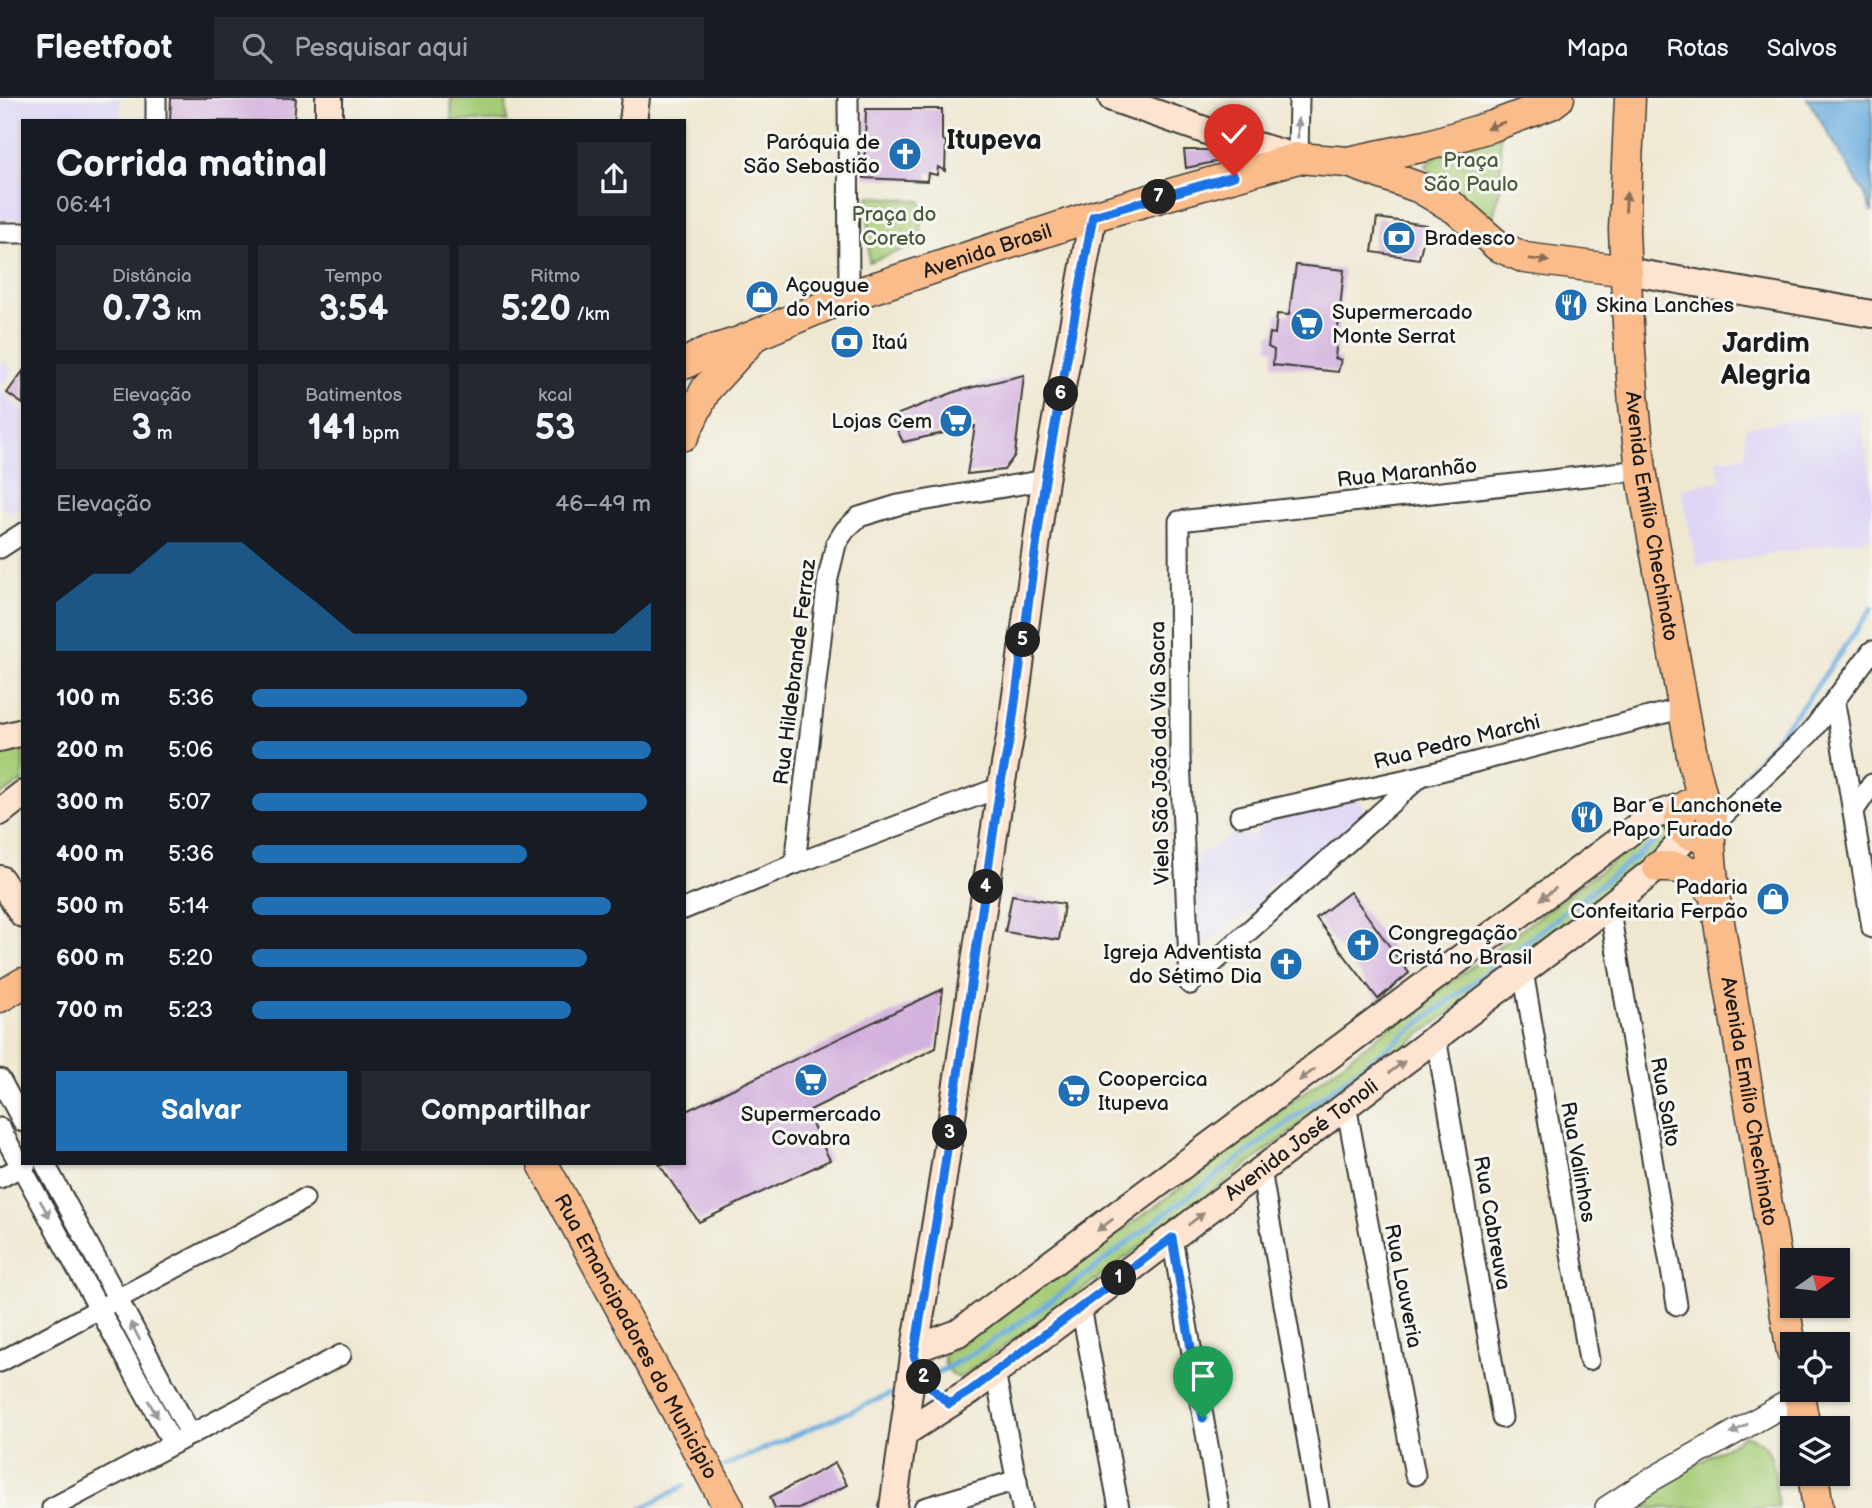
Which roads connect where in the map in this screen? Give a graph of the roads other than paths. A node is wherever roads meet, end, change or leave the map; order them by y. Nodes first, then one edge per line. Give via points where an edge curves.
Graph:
1 (156, 98) edge
2 (329, 98) edge
3 (636, 98) edge
4 (848, 98) edge
5 (1112, 98) edge
6 (1298, 98) edge
7 (1559, 98) edge
8 (1630, 98) edge
9 (156, 119) edge
10 (329, 119) edge
11 (633, 119) edge
12 (1425, 146) junction
13 (1298, 158) junction
14 (1349, 162) junction
15 (1420, 188) junction
16 (1093, 216) junction
17 (0, 233) edge
18 (21, 233) edge
19 (1627, 271) junction
20 (849, 296) junction
21 (1872, 314) edge
22 (757, 334) junction
23 (686, 363) edge
24 (695, 381) edge
25 (686, 425) edge
26 (1641, 470) junction
27 (1045, 480) junction
28 (1179, 522) joint
29 (21, 534) edge
30 (0, 548) edge
31 (1872, 651) edge
32 (1835, 703) junction
33 (1684, 708) junction
34 (21, 733) edge
35 (0, 738) edge
36 (1421, 776) junction
37 (1872, 784) edge
38 (1000, 787) junction
39 (21, 796) edge
40 (0, 812) edge
41 (1853, 812) junction
42 (1240, 817) dead end
43 (1697, 818) junction
44 (794, 864) junction
45 (1658, 867) junction
46 (0, 879) edge
47 (1714, 893) junction
48 (1609, 906) junction
49 (686, 908) edge
50 (21, 911) edge
51 (1872, 928) edge
52 (1523, 971) junction
53 (21, 981) edge
54 (21, 982) edge
55 (0, 986) edge
56 (0, 998) edge
57 (1436, 1037) junction
58 (0, 1079) edge
59 (1346, 1105) junction
60 (21, 1118) edge
61 (0, 1128) edge
62 (21, 1160) edge
63 (24, 1165) edge
64 (46, 1165) edge
65 (524, 1165) edge
66 (544, 1165) edge
67 (1261, 1170) junction
68 (0, 1178) edge
69 (304, 1199) dead end
70 (1172, 1238) junction
71 (117, 1299) junction
72 (1677, 1305) dead end
73 (1081, 1307) junction
74 (99, 1309) junction
75 (1789, 1332) edge
76 (341, 1355) dead end
77 (1589, 1360) dead end
78 (0, 1362) edge
79 (916, 1370) junction
80 (995, 1372) junction
81 (1784, 1402) edge
82 (949, 1404) junction
83 (1502, 1418) dead end
84 (904, 1433) junction
85 (191, 1435) junction
86 (173, 1444) junction
87 (1415, 1475) dead end
88 (1017, 1480) junction
89 (1815, 1486) edge
90 (52, 1508) edge
91 (708, 1508) edge
92 (729, 1508) edge
93 (893, 1508) edge
94 (925, 1508) edge
95 (1022, 1508) edge
96 (1119, 1508) edge
97 (1219, 1508) edge
98 (1319, 1508) edge
99 (1607, 1508) edge
100 (1818, 1508) edge

1 - 9 street
2 - 10 main road
3 - 11 main road
4 - 20 street
5 - 13 main road
13 -> 6 street
7 -> 12 main road via 1493,126
19 -> 8 main road via 1624,230
12 - 14 main road
12 - 15 main road via 1415,170
13 - 14 main road
13 - 16 main road, Avenida Brasil
14 - 15 main road
15 -> 19 main road via 1455,209 1498,246 1525,258
16 - 20 main road, Avenida Brasil
16 - 27 main road
17 - 18 street
19 - 21 main road
19 - 26 main road, Avenida Emílio Chechinato
20 - 22 main road, Avenida Brasil
22 - 23 main road, Avenida Brasil
22 - 24 main road via 732,359
24 - 25 main road
26 - 28 street, Rua Maranhão
26 - 33 main road, Avenida Emílio Chechinato
27 - 38 main road
27 - 44 street, Rua Hildebrande Ferraz via 898,505 859,517 845,530 836,544 828,578
28 - 36 street, Viela São João da Via Sacra via 1180,758 1190,984
29 - 30 street
31 - 32 street, Avenida José Tonoli
32 - 41 street
32 - 43 street, Avenida José Tonoli via 1810,733
33 - 36 street, Rua Pedro Marchi
33 - 43 main road, Avenida Emílio Chechinato
34 - 35 main road
36 - 42 street, Rua Pedro Marchi
37 - 41 street
38 - 44 street
38 - 79 main road
39 - 40 main road
41 - 51 street
43 - 45 main road, Avenida José Tonoli
43 - 47 main road, Avenida Emílio Chechinato
43 -> 79 main road, Avenida José Tonoli via 1650,817 958,1333
44 - 49 street
45 - 47 main road via 1680,866 1696,874
45 - 48 main road, Avenida José Tonoli
46 - 50 main road
47 - 75 main road, Avenida Emílio Chechinato
48 - 52 main road, Avenida José Tonoli
48 - 72 street, Rua Salto
52 - 57 main road, Avenida José Tonoli
52 - 77 street, Rua Valinhos
53 - 55 main road
54 - 56 main road
59 -> 57 main road, Avenida José Tonoli
57 - 83 street, Rua Cabreuva
58 - 60 street
59 - 67 main road, Avenida José Tonoli
59 - 87 street, Rua Louveria
61 - 62 street
63 - 68 street
63 -> 74 street
64 - 71 street
65 - 91 main road, Rua Emancipadores do Município
66 - 92 main road, Rua Emancipadores do Município
70 -> 67 main road, Avenida José Tonoli
67 - 98 street
69 - 71 street
70 - 73 main road, Avenida José Tonoli
70 - 97 street
71 - 74 street
85 -> 71 street
73 - 80 main road, Avenida José Tonoli
73 - 96 street
74 - 78 street
74 -> 86 street
76 - 85 street
79 - 82 main road
79 - 84 main road
80 - 82 main road, Avenida José Tonoli
80 - 88 street
81 -> 99 street
82 - 84 main road, Avenida José Tonoli
84 - 93 main road
85 - 86 street
86 - 90 street
88 - 94 street
88 - 95 street
89 - 100 main road

